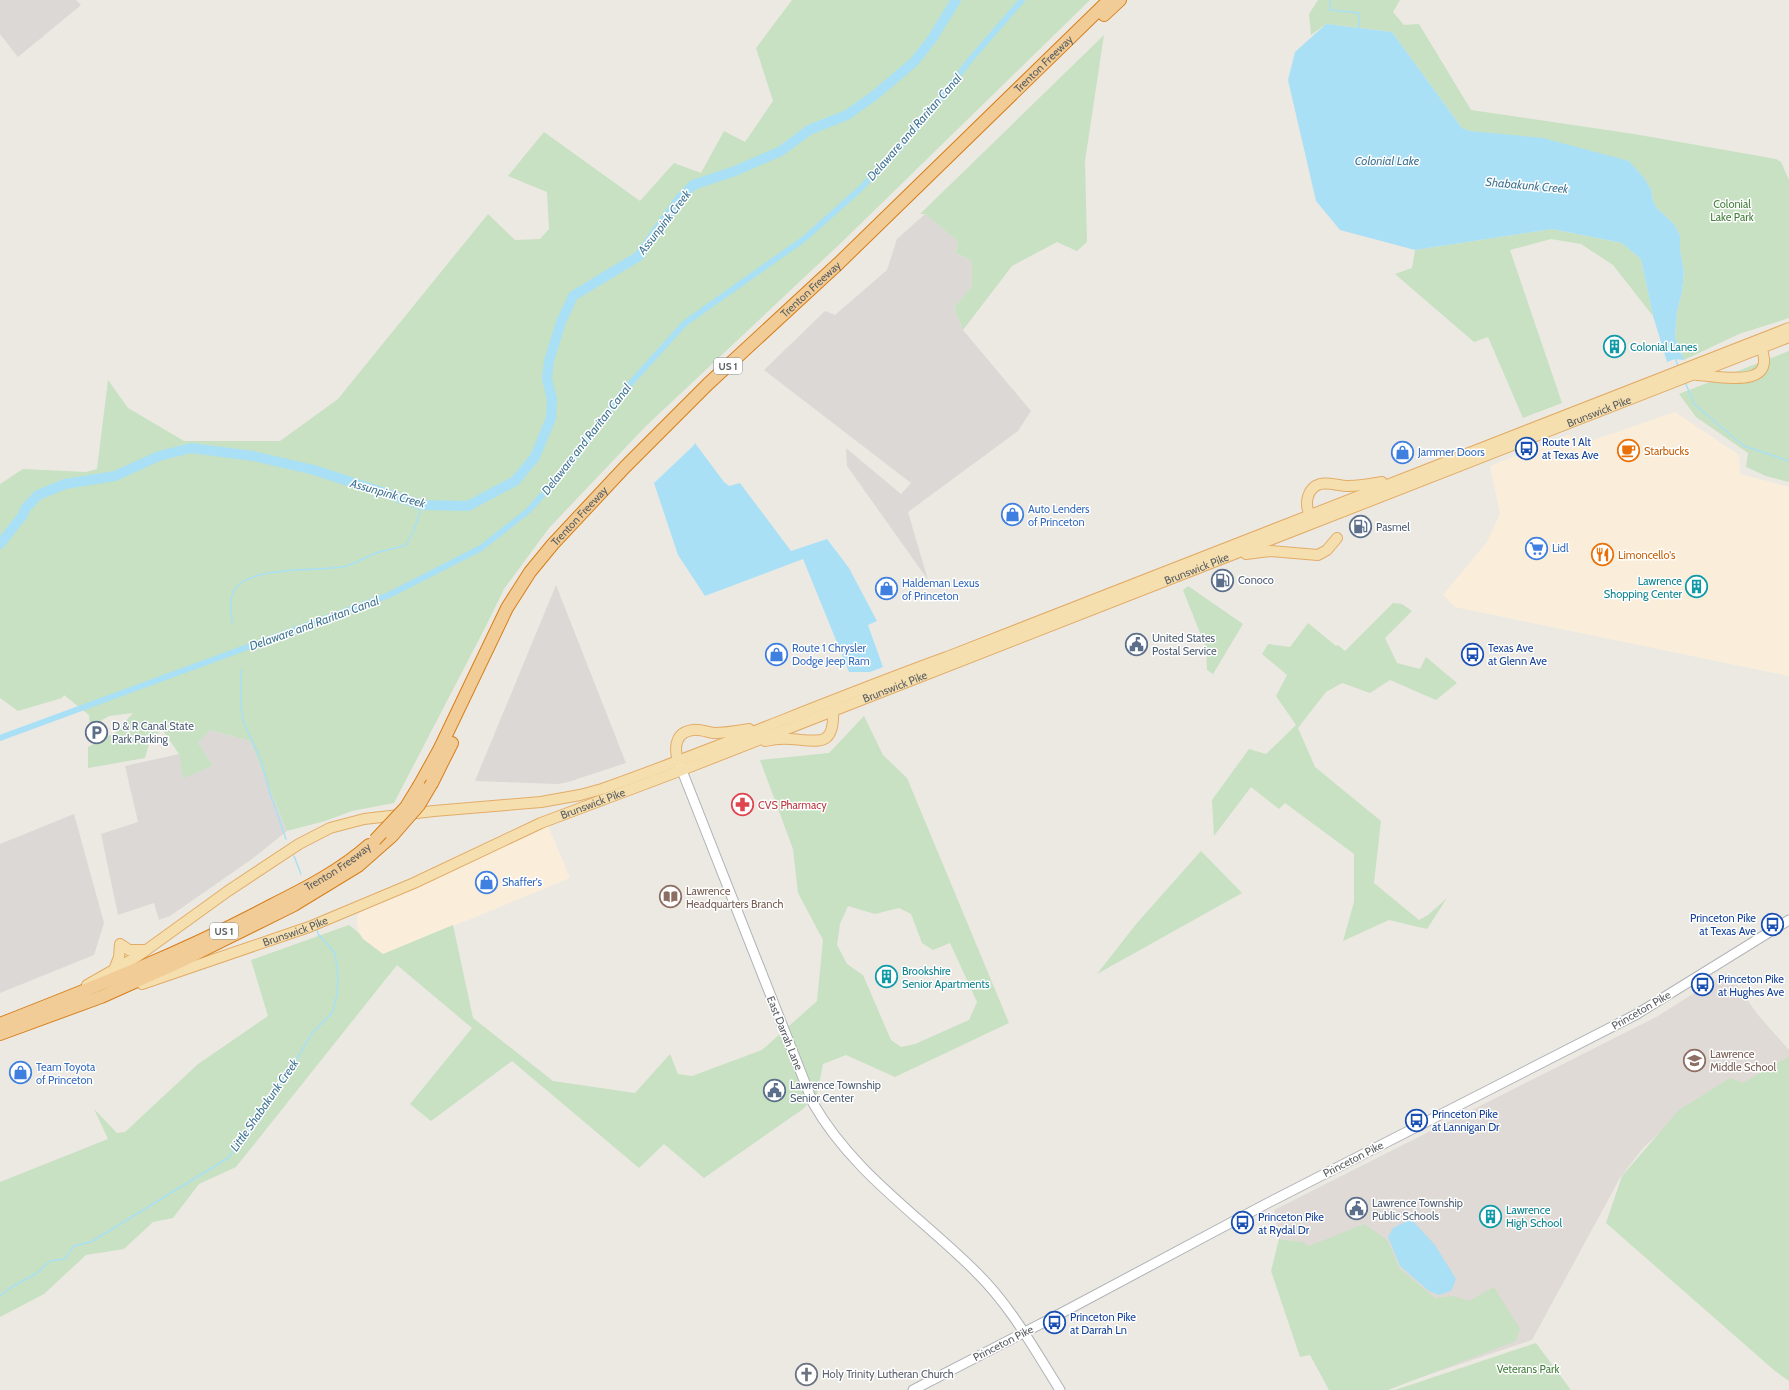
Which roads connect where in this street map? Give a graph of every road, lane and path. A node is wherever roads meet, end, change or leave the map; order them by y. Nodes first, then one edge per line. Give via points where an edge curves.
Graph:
1 (1109, 0) edge
2 (1120, 0) edge
3 (1789, 328) edge
4 (1789, 337) edge
5 (1761, 348) junction
6 (1689, 373) junction
7 (1669, 380) junction
8 (1415, 474) junction
9 (1310, 515) junction
10 (1337, 538) dead end
11 (1219, 560) junction
12 (826, 706) junction
13 (770, 726) junction
14 (738, 747) junction
15 (680, 765) junction
16 (1789, 920) edge
17 (146, 950) junction
18 (114, 970) junction
19 (101, 997) junction
20 (61, 1000) junction
21 (0, 1024) edge
22 (0, 1034) edge
23 (1024, 1333) junction
24 (913, 1390) edge
25 (1060, 1390) edge

1 - 20 highway, Trenton Freeway / US 1, bridge via 839,263 708,384 553,544 530,572 507,608 419,786 406,807 375,840 360,854 329,874 222,932
2 - 19 highway, Trenton Freeway / US 1, bridge via 859,254 697,405 558,550 532,582 514,613 432,783 418,805 392,836 358,866 294,905 177,964
3 - 6 main road, Brunswick Pike
4 - 5 main road, Brunswick Pike
5 - 6 main road, Brunswick Pike
5 - 6 main road via 1764,356 1763,367 1752,377
6 - 7 main road, Brunswick Pike
7 - 8 main road, Brunswick Pike
7 - 11 main road, Brunswick Pike
8 - 9 main road, Brunswick Pike
8 - 9 main road via 1360,486 1320,484 1309,495 1307,505
9 - 12 main road, Brunswick Pike
10 - 11 main road via 1327,550 1318,555 1270,551
11 - 12 main road, Brunswick Pike
12 - 13 main road, Brunswick Pike
12 - 14 main road, Brunswick Pike
12 - 14 main road via 833,727 823,740 812,742 773,739
13 - 15 main road, Brunswick Pike
13 - 15 main road via 725,733 688,731 679,737 677,742 675,752
14 - 15 main road, Brunswick Pike
15 - 17 main road, Brunswick Pike via 558,800 372,818 330,828 294,847
15 - 19 main road, Brunswick Pike via 536,825 414,883 320,923 244,951
15 - 23 main road, East Darrah Lane via 813,1103 820,1115 860,1165 988,1284
16 - 23 main road, Princeton Pike via 1637,1014 1264,1204
17 - 18 main road, Brunswick Pike
17 - 18 main road via 129,950 120,944
18 - 20 main road, Brunswick Pike
19 - 22 highway, Brunswick Pike / US 1
20 - 21 highway, Brunswick Pike / US 1
23 - 24 main road, Princeton Pike
23 - 25 main road, East Darrah Lane

